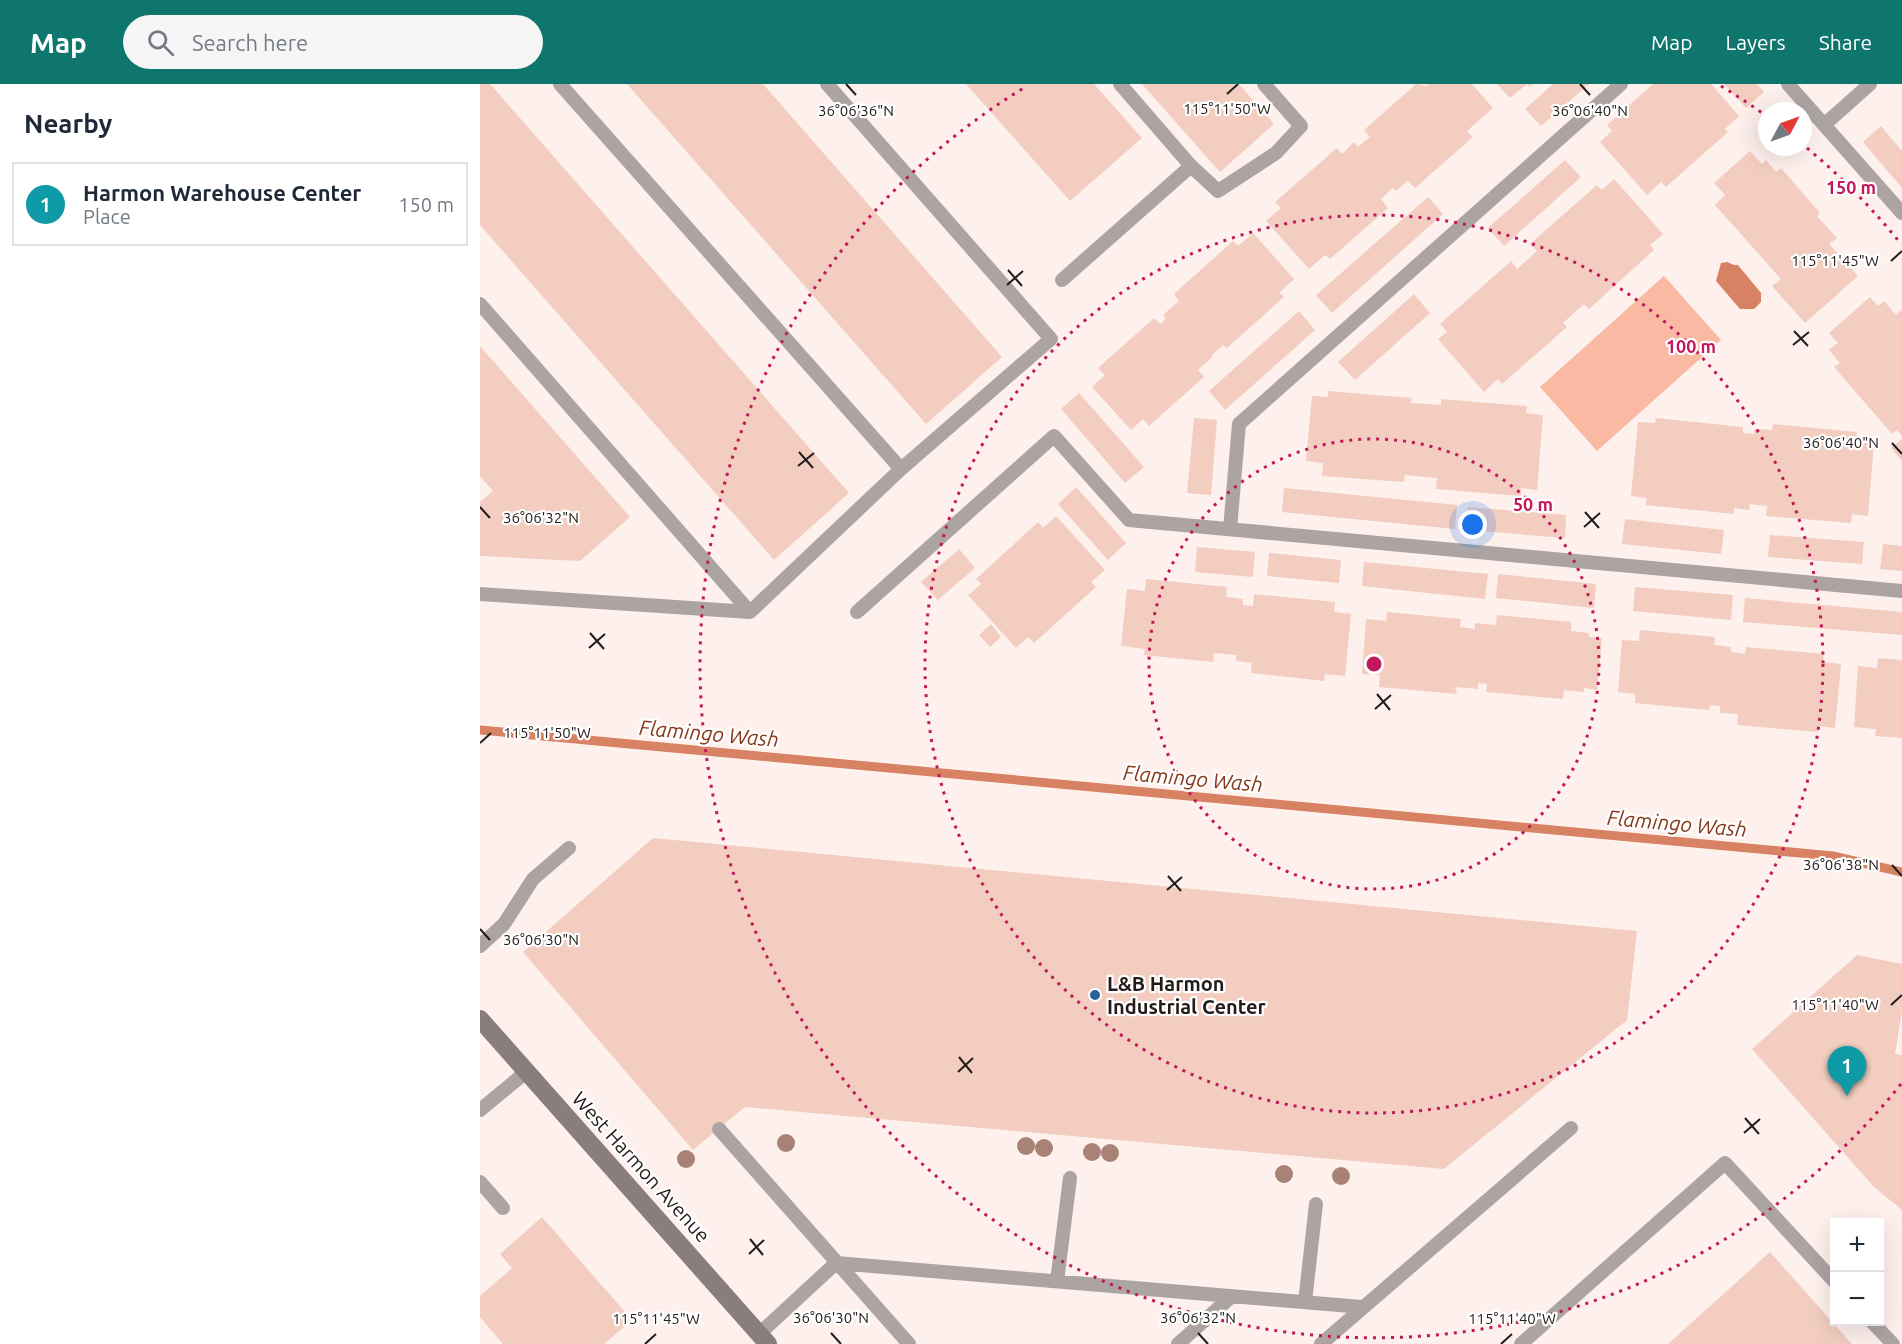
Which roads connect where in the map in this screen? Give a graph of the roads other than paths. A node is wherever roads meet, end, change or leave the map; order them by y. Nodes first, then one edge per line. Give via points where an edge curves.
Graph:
1 (560, 84) edge
2 (827, 84) edge
3 (1120, 84) edge
4 (1264, 84) edge
5 (1621, 84) edge
6 (1870, 84) edge
7 (1796, 87) edge
8 (1824, 125) junction
9 (1191, 166) junction
10 (1902, 213) edge
11 (1062, 280) dead end
12 (480, 304) edge
13 (901, 470) junction
14 (1230, 529) junction
15 (1902, 591) edge
16 (480, 594) edge
17 (750, 612) junction
18 (857, 612) dead end
19 (569, 848) dead end
20 (480, 946) edge
21 (480, 1019) edge
22 (526, 1072) junction
23 (480, 1110) edge
24 (1571, 1128) dead end
25 (719, 1129) dead end
26 (1070, 1178) dead end
27 (480, 1182) edge
28 (1316, 1204) dead end
29 (503, 1208) dead end
30 (836, 1263) junction
31 (1830, 1277) edge
32 (1057, 1281) junction
33 (1232, 1296) junction
34 (1305, 1302) junction
35 (1362, 1307) junction
36 (1876, 1326) edge
37 (763, 1339) edge
38 (1902, 1342) edge
39 (909, 1344) edge
40 (1178, 1344) edge
41 (1321, 1344) edge
42 (1521, 1344) edge
43 (1893, 1344) edge

1 - 13 lane
2 - 13 lane via 1051,339
3 - 9 lane
4 - 9 lane via 1300,126 1276,153 1218,191
5 - 14 lane via 1239,424
6 - 8 lane
7 - 8 lane
8 - 10 lane
9 - 11 lane
12 - 17 lane
13 - 17 lane
14 - 15 lane
14 - 18 lane via 1129,520 1054,436
16 - 17 lane
19 - 20 lane via 533,879 504,924
21 - 22 main road, West Harmon Avenue
22 - 23 lane
22 - 37 main road, West Harmon Avenue
24 - 35 lane
25 - 30 lane
26 - 32 lane
27 - 29 lane
28 - 34 lane
30 - 32 lane
30 - 37 lane
30 - 39 lane
31 - 42 lane via 1725,1164
32 - 33 lane
33 - 34 lane
33 - 40 lane
34 - 35 lane
35 - 41 lane
36 - 38 lane
36 - 43 lane

